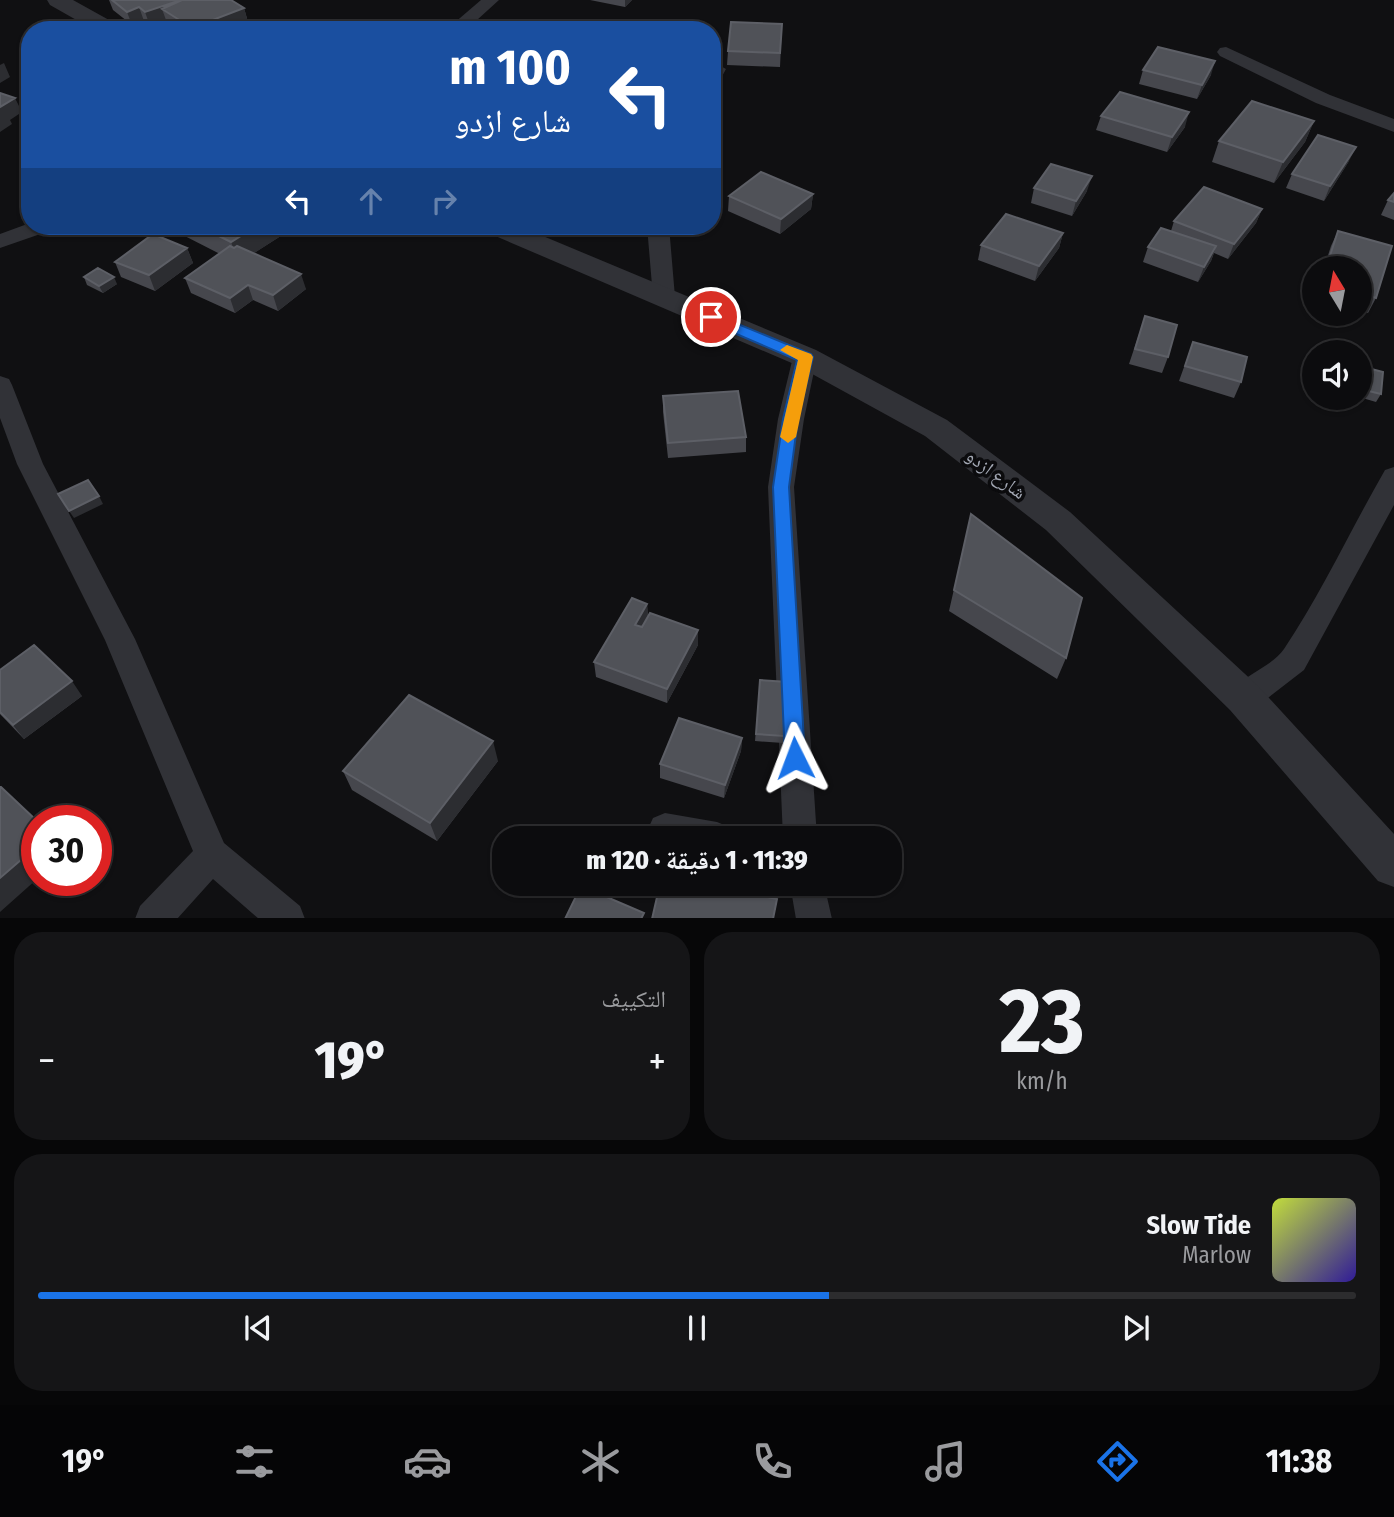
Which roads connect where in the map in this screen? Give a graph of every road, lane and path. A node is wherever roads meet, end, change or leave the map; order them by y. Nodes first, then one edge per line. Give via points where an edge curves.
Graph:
1 (58, 0) edge
2 (491, 0) edge
3 (94, 21) edge
4 (466, 21) edge
5 (1226, 52) dead end
6 (1394, 126) edge
7 (21, 233) edge
8 (517, 235) edge
9 (659, 235) edge
10 (3, 240) edge
11 (0, 261) edge
12 (664, 297) junction
13 (805, 357) junction
14 (0, 385) edge
15 (1393, 482) edge
16 (1244, 698) junction
17 (799, 826) edge
18 (212, 855) junction
19 (1394, 866) edge
20 (809, 896) edge
21 (154, 918) edge
22 (286, 918) edge
23 (814, 918) edge

1 - 3 street
2 - 4 street
5 - 6 street via 1323,99
7 - 10 street
8 - 12 street, شارع ازدو
9 - 12 street
10 - 11 street
12 - 13 street, شارع ازدو
13 - 16 street, شارع ازدو via 936,428 1058,521
13 - 17 street via 781,487
14 - 18 street via 30,464 120,639
15 - 16 street via 1293,661
16 - 19 street, شارع ازدو
18 - 21 street
18 - 22 street
20 - 23 street

